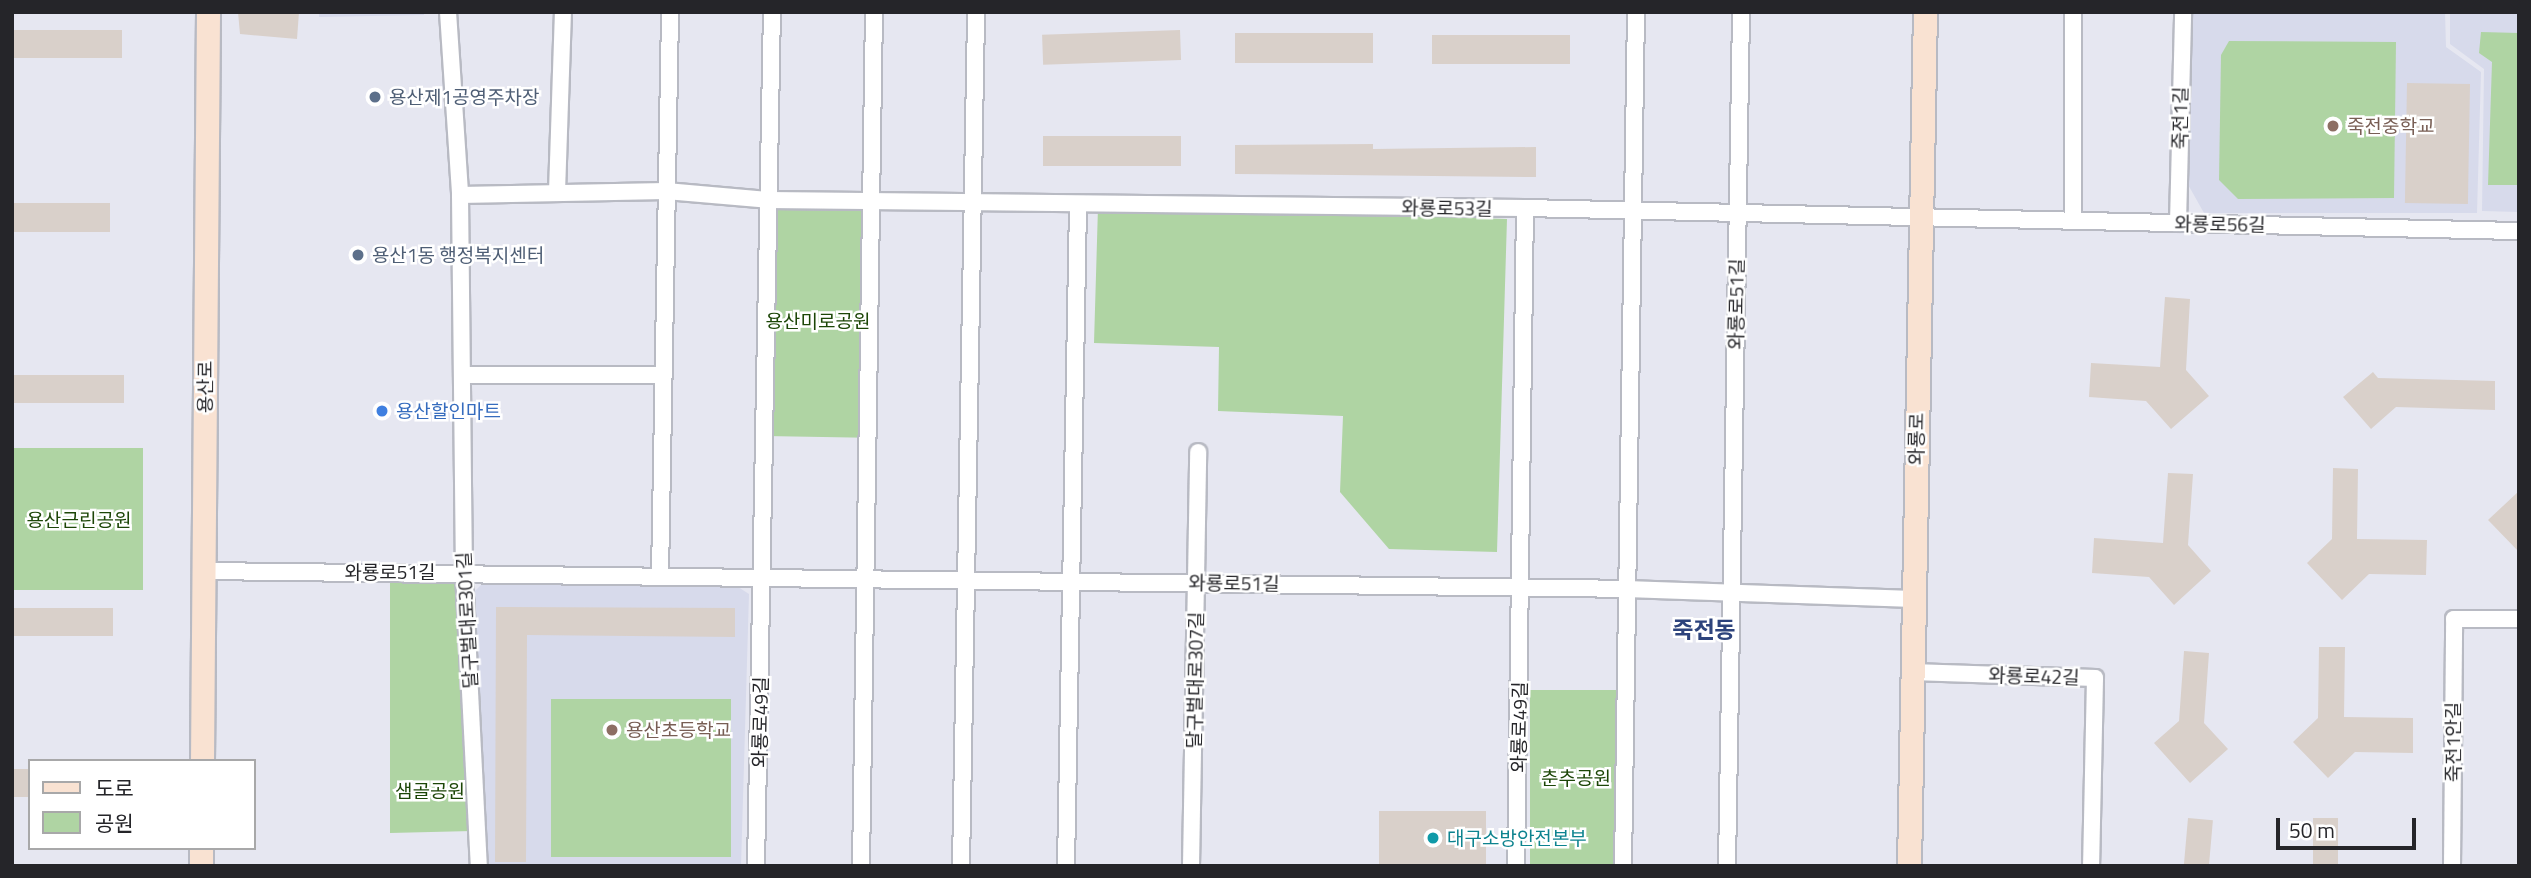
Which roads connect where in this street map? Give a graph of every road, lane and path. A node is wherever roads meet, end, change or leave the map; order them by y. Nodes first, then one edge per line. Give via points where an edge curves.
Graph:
1 (208, 12) edge
2 (448, 12) edge
3 (563, 12) edge
4 (670, 12) edge
5 (772, 12) edge
6 (874, 12) edge
7 (976, 12) edge
8 (1636, 12) edge
9 (1741, 12) edge
10 (1925, 12) edge
11 (2073, 12) edge
12 (2183, 12) edge
13 (666, 191) junction
14 (557, 192) junction
15 (460, 195) junction
16 (768, 200) junction
17 (872, 201) junction
18 (974, 202) junction
19 (1078, 204) junction
20 (1524, 208) junction
21 (1631, 212) junction
22 (1738, 214) junction
23 (1920, 216) junction
24 (2073, 220) junction
25 (2178, 223) junction
26 (2519, 231) edge
27 (462, 375) junction
28 (663, 375) junction
29 (1198, 452) dead end
30 (204, 571) junction
31 (464, 573) junction
32 (660, 576) junction
33 (764, 578) junction
34 (866, 580) junction
35 (968, 582) junction
36 (1198, 583) junction
37 (1072, 584) junction
38 (1521, 588) junction
39 (1627, 589) junction
40 (1733, 595) junction
41 (1913, 599) junction
42 (2519, 619) edge
43 (1912, 673) junction
44 (202, 759) edge
45 (479, 866) edge
46 (756, 866) edge
47 (861, 866) edge
48 (961, 866) edge
49 (1066, 866) edge
50 (1191, 866) edge
51 (1516, 866) edge
52 (1623, 866) edge
53 (1727, 866) edge
54 (1909, 866) edge
55 (2091, 866) edge
56 (2452, 866) edge

1 - 30 main road, 용산로
2 - 15 street, 달구벌대로301길
3 - 14 street
4 - 13 street
5 - 16 street
6 - 17 street
7 - 18 street
8 - 21 street
9 - 22 street, 와룡로51길
10 - 23 main road, 와룡로
11 - 24 street
12 - 25 street, 죽전1길
13 - 14 street, 와룡로53길
13 - 16 street, 와룡로53길
13 - 28 street
14 - 15 street, 와룡로53길
15 - 27 street, 달구벌대로301길
16 - 17 street, 와룡로53길
16 - 33 street
17 - 18 street, 와룡로53길
17 - 34 street
18 - 19 street, 와룡로53길
18 - 35 street
19 - 20 street, 와룡로53길
19 - 37 street
20 - 21 street, 와룡로53길
20 - 38 street
21 - 22 street, 와룡로53길
21 - 39 street
22 - 23 street, 와룡로53길
22 - 40 street, 와룡로51길
23 - 24 street, 와룡로56길
23 - 41 main road, 와룡로
24 - 25 street, 와룡로56길
25 - 26 street, 와룡로56길
27 - 28 street
27 - 31 street, 달구벌대로301길
28 - 32 street
29 - 36 street, 달구벌대로307길
30 - 31 street, 와룡로51길
30 - 44 main road, 용산로
31 - 32 street, 와룡로51길
31 - 45 street, 달구벌대로301길
32 - 33 street, 와룡로51길
33 - 34 street, 와룡로51길
33 - 46 street, 와룡로49길
34 - 35 street, 와룡로51길
34 - 47 street
35 - 37 street, 와룡로51길
35 - 48 street
36 - 37 street, 와룡로51길
36 - 38 street, 와룡로51길
36 - 50 street, 달구벌대로307길
37 - 49 street
38 - 39 street, 와룡로51길
38 - 51 street, 와룡로49길
39 - 40 street, 와룡로51길
39 - 52 street
40 - 41 street, 와룡로51길
40 - 53 street
41 - 43 main road, 와룡로
42 - 56 street, 죽전1안길 via 2454,619
43 - 54 main road, 와룡로
43 - 55 street, 와룡로42길 via 2095,678

